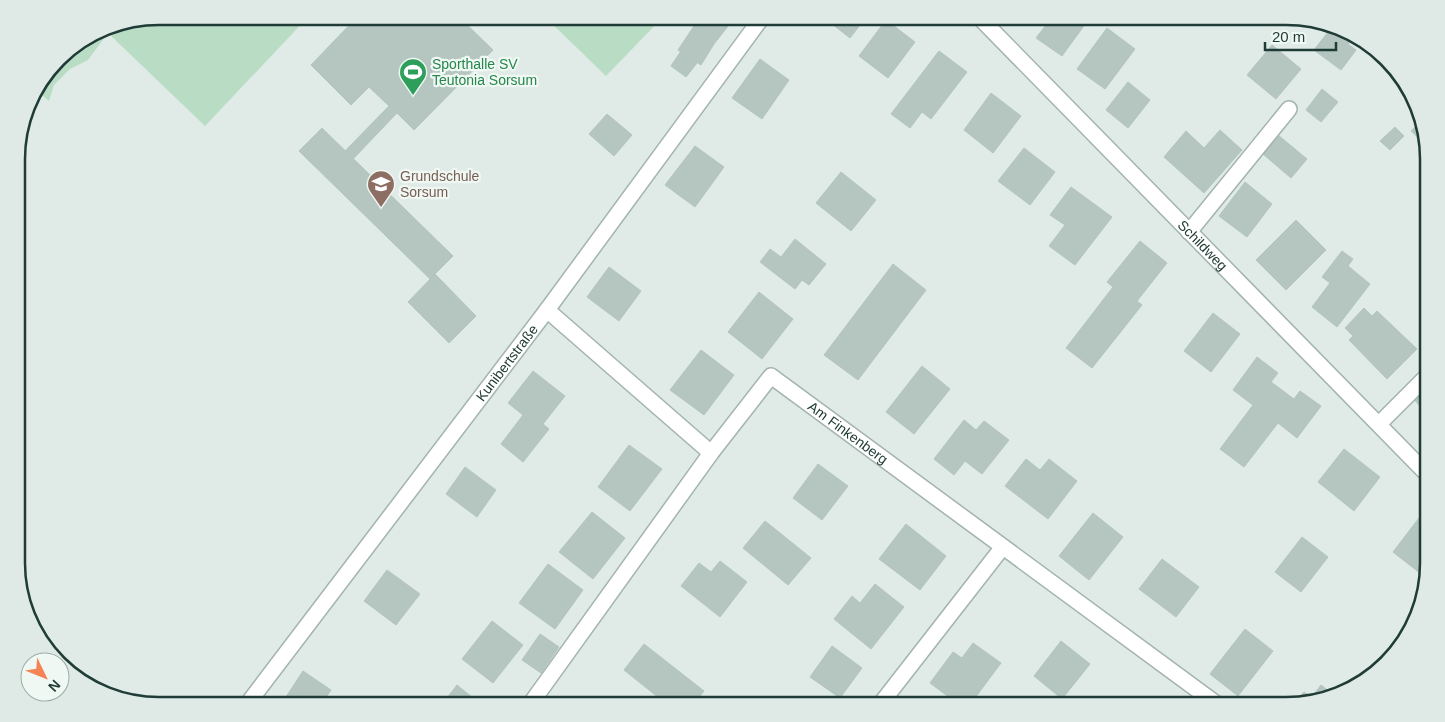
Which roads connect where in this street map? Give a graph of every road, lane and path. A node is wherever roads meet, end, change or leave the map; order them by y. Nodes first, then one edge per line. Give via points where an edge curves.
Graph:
1 (756, 25) edge
2 (987, 25) edge
3 (1289, 109) dead end
4 (1189, 232) junction
5 (547, 310) junction
6 (1420, 383) edge
7 (1379, 424) junction
8 (711, 453) junction
9 (1420, 467) edge
10 (1002, 548) junction
11 (253, 697) edge
12 (535, 697) edge
13 (886, 697) edge
14 (1206, 697) edge

1 - 5 street, Kunibertstraße
2 - 4 street, Schildweg
3 - 4 street
4 - 7 street, Schildweg
5 - 8 street
5 - 11 street, Kunibertstraße
6 - 7 street
7 - 9 street, Schildweg
8 - 10 street, Am Finkenberg via 771,376
8 - 12 street, Am Finkenberg
10 - 13 street
10 - 14 street, Am Finkenberg

